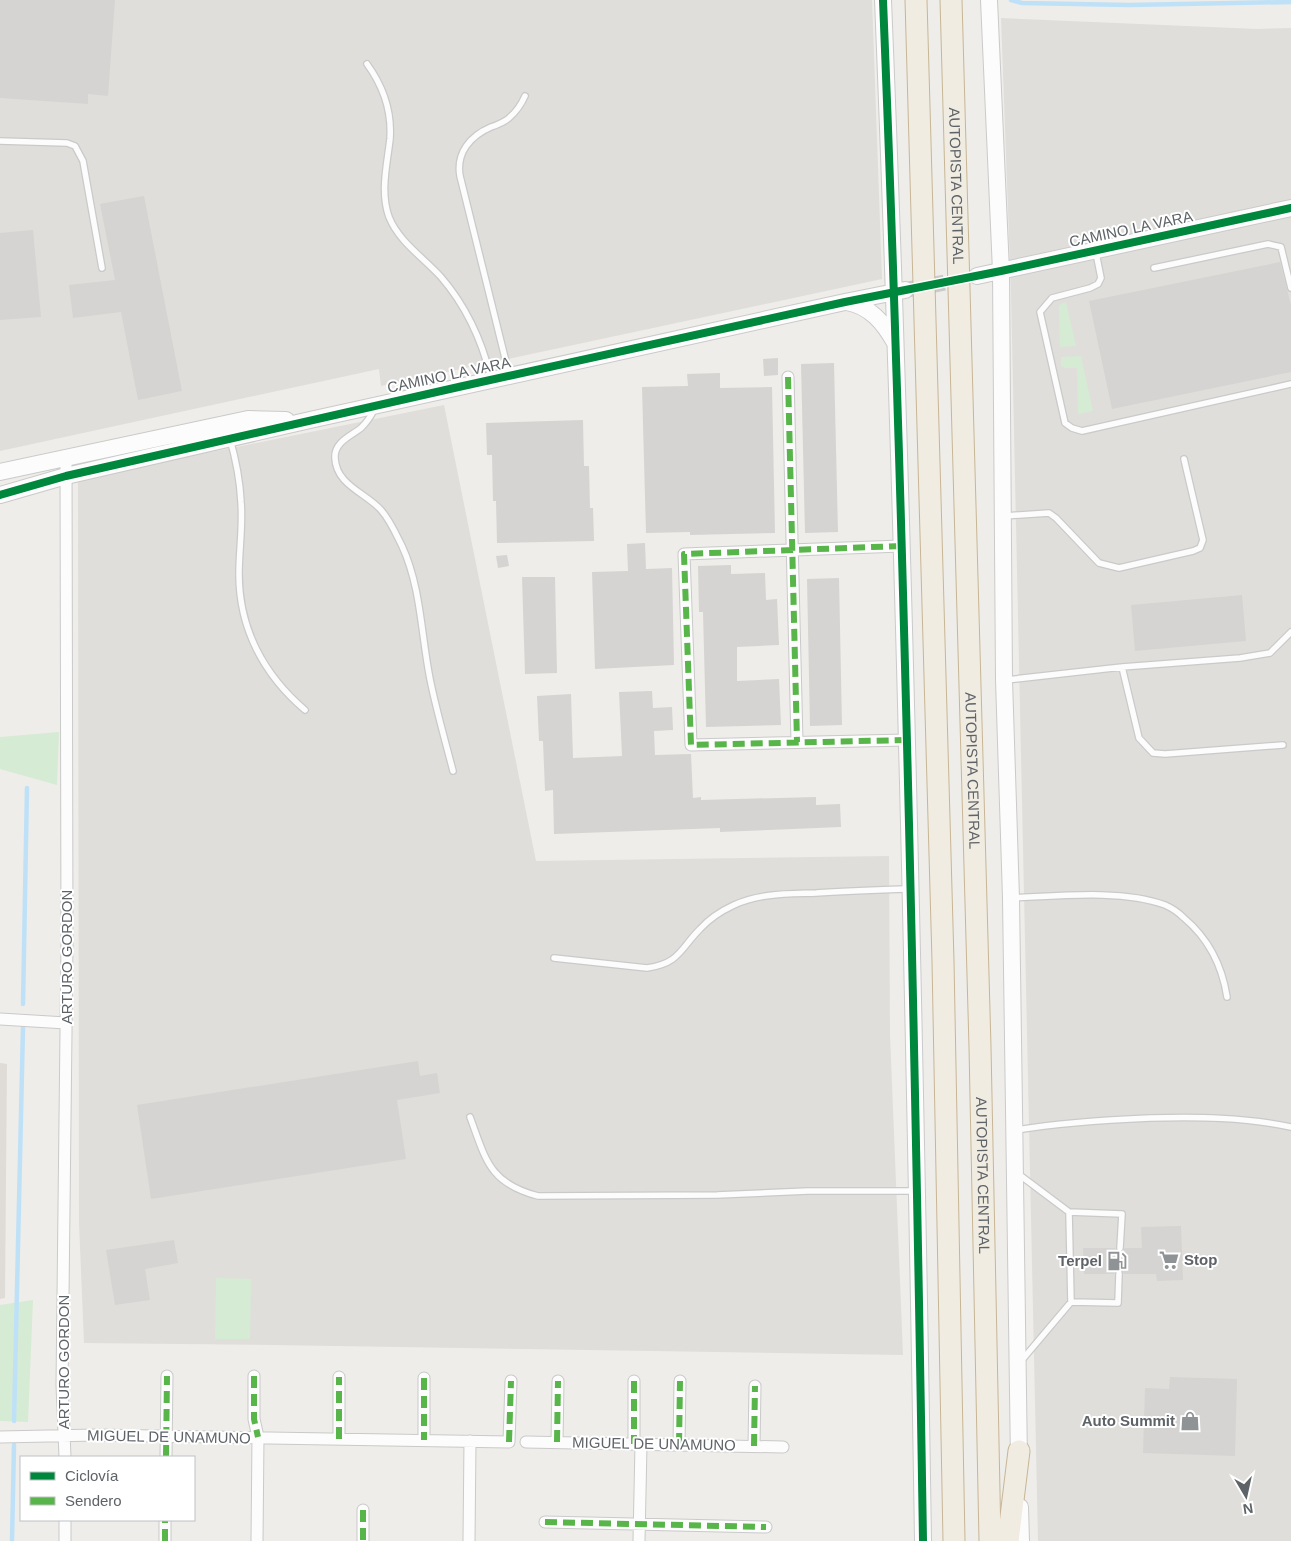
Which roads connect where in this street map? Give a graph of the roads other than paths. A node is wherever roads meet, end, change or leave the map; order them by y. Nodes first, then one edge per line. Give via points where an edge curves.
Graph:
1 (883, 0) edge
2 (916, 0) edge
3 (951, 0) edge
4 (989, 0) edge
5 (367, 64) dead end
6 (525, 96) dead end
7 (0, 141) edge
8 (1291, 208) edge
9 (1096, 251) junction
10 (102, 268) dead end
11 (1154, 268) dead end
12 (1001, 272) junction
13 (977, 276) tunnel mouth
14 (1291, 288) edge
15 (900, 291) junction
16 (845, 302) junction
17 (896, 344) junction
18 (510, 376) junction
19 (788, 377) dead end
20 (492, 380) junction
21 (1291, 384) edge
22 (376, 406) junction
23 (310, 420) junction
24 (230, 439) junction
25 (66, 457) junction
26 (1184, 459) dead end
27 (0, 472) edge
28 (66, 476) junction
29 (0, 496) edge
30 (1003, 516) junction
31 (901, 546) junction
32 (793, 550) junction
33 (1291, 632) edge
34 (1122, 667) junction
35 (1004, 680) junction
36 (304, 710) dead end
37 (906, 740) junction
38 (797, 742) junction
39 (1283, 744) dead end
40 (453, 770) dead end
41 (910, 889) junction
42 (1010, 898) junction
43 (554, 958) dead end
44 (1227, 997) dead end
45 (0, 1019) edge
46 (66, 1023) junction
47 (470, 1117) dead end
48 (1291, 1127) edge
49 (1014, 1130) junction
50 (1014, 1171) junction
51 (918, 1191) junction
52 (1069, 1212) junction
53 (1120, 1248) dead end
54 (1119, 1274) dead end
55 (1071, 1302) junction
56 (1017, 1365) junction
57 (167, 1376) dead end
58 (254, 1376) dead end
59 (339, 1377) dead end
60 (424, 1378) dead end
61 (511, 1381) dead end
62 (558, 1381) dead end
63 (680, 1381) dead end
64 (634, 1382) dead end
65 (755, 1386) dead end
66 (166, 1436) junction
67 (0, 1437) edge
68 (64, 1437) junction
69 (258, 1437) junction
70 (339, 1439) junction
71 (424, 1440) junction
72 (470, 1441) junction
73 (526, 1442) dead end
74 (558, 1442) junction
75 (638, 1444) junction
76 (678, 1445) junction
77 (754, 1446) junction
78 (783, 1446) dead end
79 (1019, 1451) junction
80 (64, 1456) edge
81 (166, 1456) edge
82 (363, 1510) dead end
83 (65, 1521) edge
84 (166, 1521) edge
85 (545, 1522) dead end
86 (639, 1524) junction
87 (766, 1527) dead end
88 (65, 1541) edge
89 (165, 1541) edge
90 (257, 1541) edge
91 (363, 1541) edge
92 (469, 1541) edge
93 (638, 1541) edge
94 (923, 1541) edge
95 (954, 1541) edge
96 (990, 1541) edge
97 (1008, 1541) edge
98 (1021, 1541) edge

1 - 15 street
2 - 95 highway via 943,980
3 - 96 highway, AUTOPISTA CENTRAL via 978,958
4 - 12 street
5 - 20 lane via 381,86 389,112 385,190 390,220 462,307 480,342
6 - 18 lane via 509,118 468,143 459,162
7 - 10 lane via 75,146 83,161
8 - 9 street, CAMINO LA VARA
9 - 12 street, CAMINO LA VARA
9 - 21 lane via 1098,284 1052,298 1040,312 1065,423 1072,428 1082,432
11 - 14 lane via 1276,244 1281,247
12 - 13 street, CAMINO LA VARA
12 - 30 street
15 - 16 street, CAMINO LA VARA
15 - 17 street
16 - 17 street via 872,313
16 - 18 street, CAMINO LA VARA
17 - 31 street
18 - 20 street, CAMINO LA VARA
19 - 32 street
20 - 22 street, CAMINO LA VARA
22 - 23 street, CAMINO LA VARA
22 - 40 lane via 361,428 340,443 335,457 345,481 382,511 408,560 418,596 430,678
23 - 24 street, CAMINO LA VARA
23 - 25 street, CAMINO LA VARA via 248,419
24 - 28 street, CAMINO LA VARA
24 - 36 lane via 240,481 239,576 246,624 256,651 272,676
25 - 27 street, CAMINO LA VARA
25 - 28 street, ARTURO GORDON
26 - 30 lane via 1203,540 1200,548 1193,551 1119,568 1099,563 1049,513
28 - 29 street, CAMINO LA VARA
28 - 46 street, ARTURO GORDON
30 - 35 street
31 - 32 street
31 - 37 street
32 - 38 street
32 - 38 street via 684,554 692,745
33 - 34 lane via 1270,653
34 - 35 lane
34 - 39 lane via 1139,738 1153,753
35 - 42 street
37 - 38 street
37 - 41 street
41 - 43 lane via 781,894 749,899 715,916 700,928 678,956 655,967
41 - 51 street
42 - 44 lane via 1098,895 1166,905 1190,923 1208,944 1221,970
42 - 49 street
45 - 46 street
46 - 68 street, ARTURO GORDON
47 - 51 lane via 486,1161 494,1172 514,1187 538,1196
48 - 49 lane via 1250,1120 1195,1117 1078,1122
49 - 50 street
50 - 52 lane
50 - 56 street
51 - 94 street
52 - 53 lane via 1122,1214
52 - 55 lane
54 - 55 lane via 1118,1303
55 - 56 lane
56 - 79 street
57 - 66 street
58 - 69 street via 254,1419
59 - 70 street
60 - 71 street
61 - 72 street, MIGUEL DE UNAMUNO via 509,1442
62 - 74 street
63 - 76 street
64 - 75 street
65 - 77 street
66 - 68 street, MIGUEL DE UNAMUNO
66 - 69 street, MIGUEL DE UNAMUNO
66 - 81 street
67 - 68 street, MIGUEL DE UNAMUNO
68 - 80 street, ARTURO GORDON
69 - 70 street, MIGUEL DE UNAMUNO
69 - 90 street
70 - 71 street, MIGUEL DE UNAMUNO
71 - 72 street, MIGUEL DE UNAMUNO
72 - 92 street
73 - 74 street, MIGUEL DE UNAMUNO
74 - 75 street, MIGUEL DE UNAMUNO
75 - 76 street, MIGUEL DE UNAMUNO
75 - 86 street
76 - 77 street, MIGUEL DE UNAMUNO
77 - 78 street, MIGUEL DE UNAMUNO
79 - 97 highway
79 - 98 street
82 - 91 street
83 - 88 street
84 - 89 street
85 - 86 street
86 - 87 street
86 - 93 street

